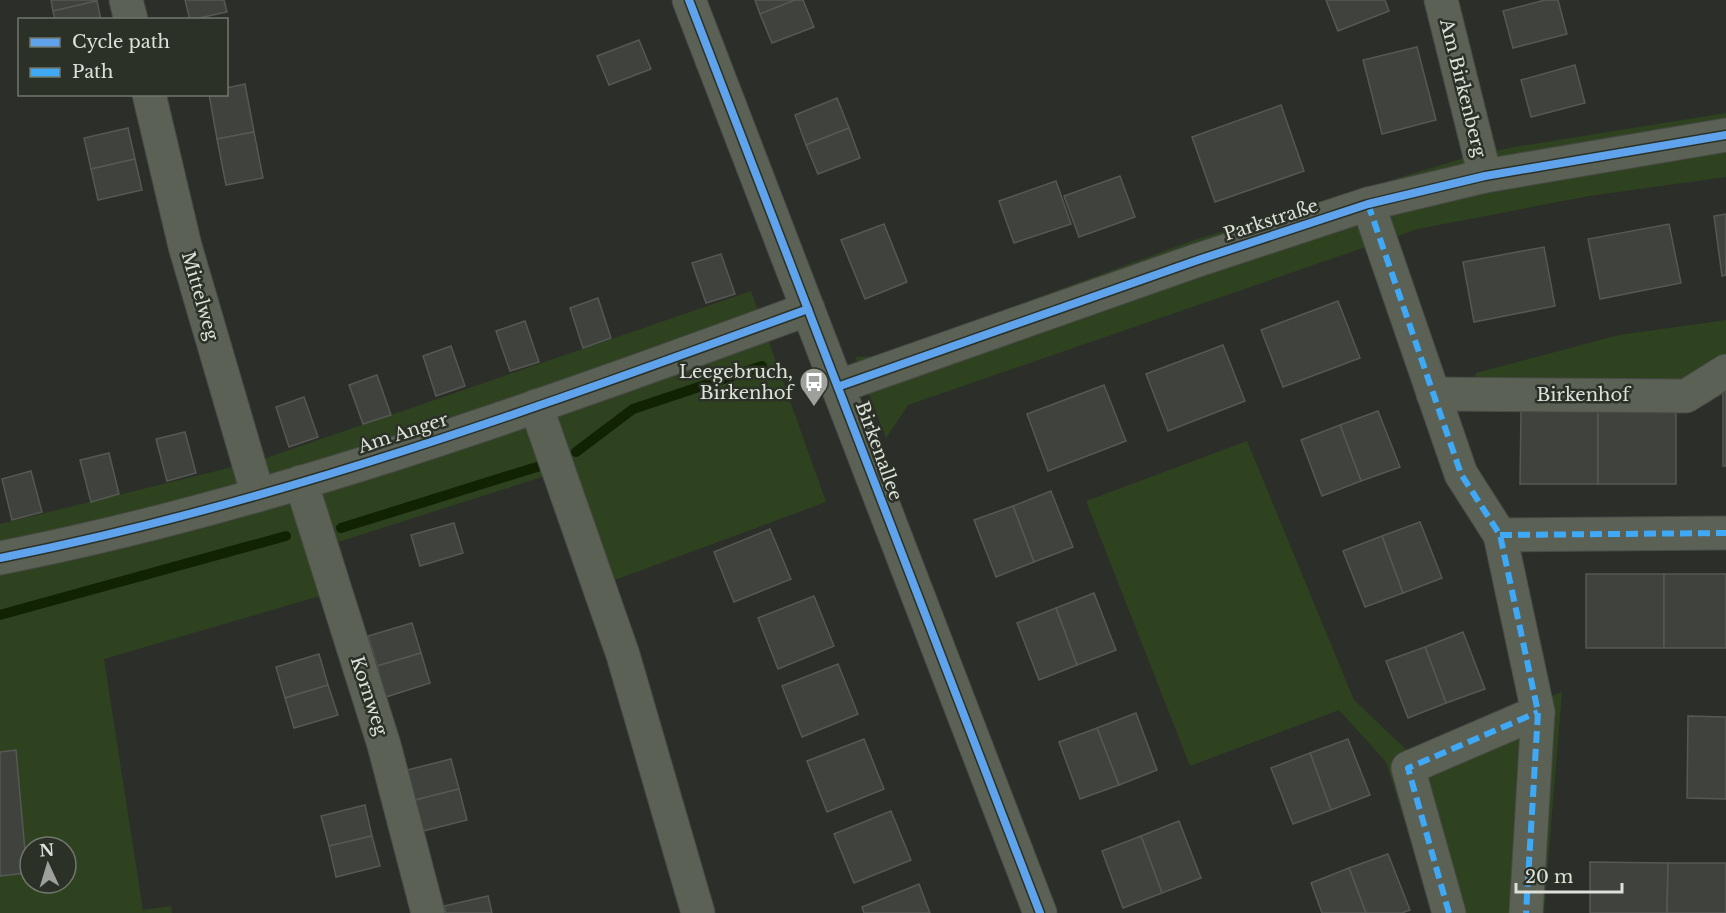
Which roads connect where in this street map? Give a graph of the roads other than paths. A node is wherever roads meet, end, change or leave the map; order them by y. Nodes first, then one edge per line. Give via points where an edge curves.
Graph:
1 (126, 0) edge
2 (689, 0) edge
3 (1441, 0) edge
4 (130, 18) edge
5 (149, 96) edge
6 (1726, 135) edge
7 (1485, 176) junction
8 (1368, 204) junction
9 (808, 309) junction
10 (1726, 371) edge
11 (840, 386) junction
12 (1433, 394) junction
13 (536, 406) junction
14 (301, 482) junction
15 (258, 495) junction
16 (1726, 532) edge
17 (1500, 535) junction
18 (0, 558) edge
19 (1538, 712) junction
20 (428, 913) edge
21 (698, 913) edge
22 (1040, 913) edge
23 (1449, 913) edge
24 (1526, 913) edge

1 - 4 street
2 - 9 street, Birkenallee
3 - 7 street, Am Birkenberg
5 - 15 street, Mittelweg via 185,246
6 - 7 street, Parkstraße
7 - 8 street, Parkstraße
8 - 11 street, Parkstraße
8 - 12 street
9 - 11 street, Birkenallee
9 - 13 street, Am Anger
10 - 12 street, Birkenhof via 1686,396
11 - 22 street, Birkenallee via 863,458
12 - 17 street via 1461,474
13 - 14 street, Am Anger
13 - 21 street via 623,655
14 - 15 street, Am Anger
14 - 20 street, Kornweg via 384,745
15 - 18 street, Am Anger via 91,540
16 - 17 street
17 - 19 street
19 - 23 street via 1408,768
19 - 24 street

